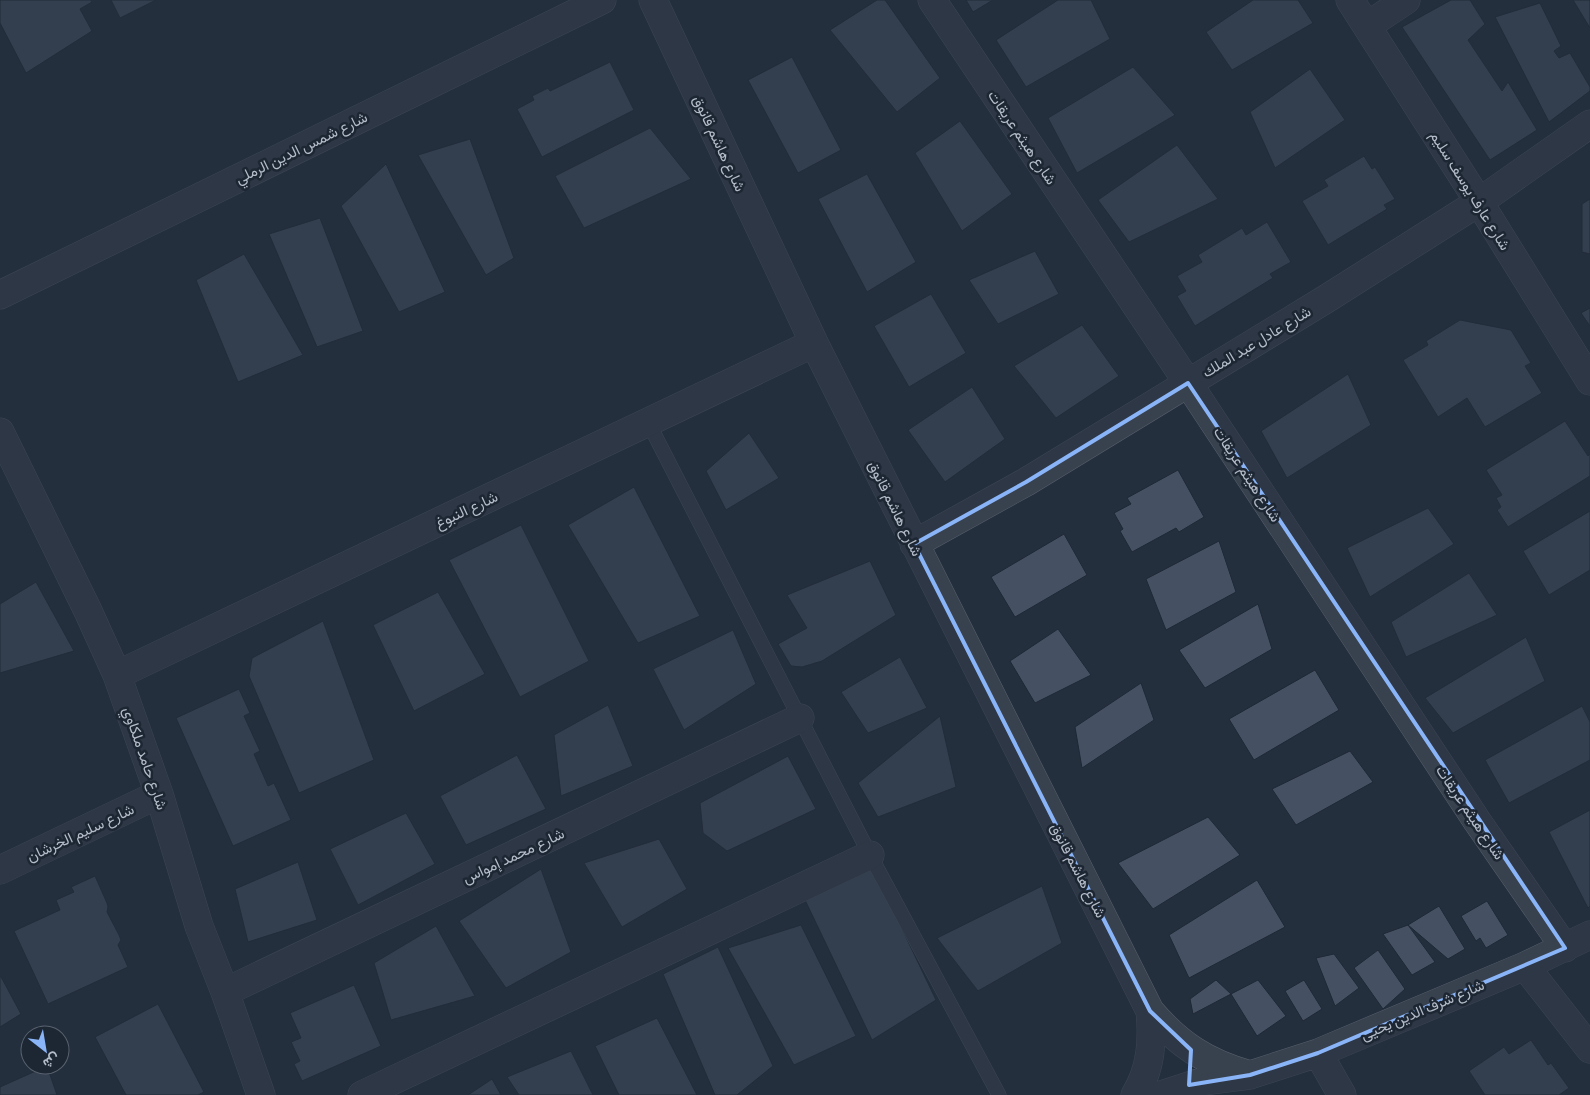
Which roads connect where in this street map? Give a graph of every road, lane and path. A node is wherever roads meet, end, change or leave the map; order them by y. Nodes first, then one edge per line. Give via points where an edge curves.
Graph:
1 (602, 0) edge
2 (653, 0) edge
3 (932, 0) edge
4 (1350, 0) edge
5 (1406, 0) edge
6 (1366, 26) junction
7 (1590, 124) edge
8 (1479, 202) junction
9 (0, 295) edge
10 (814, 343) junction
11 (1590, 381) edge
12 (1188, 383) junction
13 (648, 422) junction
14 (0, 432) edge
15 (914, 544) junction
16 (117, 675) junction
17 (800, 718) junction
18 (159, 794) junction
19 (870, 855) junction
20 (0, 870) edge
21 (1590, 935) edge
22 (1564, 948) junction
23 (1525, 966) junction
24 (226, 992) junction
25 (1150, 1012) junction
26 (1590, 1049) edge
27 (1191, 1050) junction
28 (1318, 1053) junction
29 (1250, 1075) junction
30 (1188, 1090) edge
31 (261, 1095) edge
32 (362, 1095) edge
33 (998, 1095) edge
34 (1135, 1095) edge
35 (1161, 1095) edge
36 (1218, 1095) edge
37 (1342, 1095) edge

1 - 9 street, شارع شمس الدين الرملي
2 - 10 street, شارع هاشم قانوق
3 - 12 street, شارع هيثم عريقات
4 - 6 street, شارع عارف يوسف سليم
5 - 6 street
6 - 8 street, شارع عارف يوسف سليم
7 - 8 street, شارع عادل عبد الملك
8 - 11 street, شارع عارف يوسف سليم
8 - 12 street, شارع عادل عبد الملك
10 - 13 street, شارع النبوغ
10 - 15 street, شارع هاشم قانوق
12 - 15 street, شارع عادل عبد الملك via 1026,482
12 - 22 street, شارع هيثم عريقات
13 - 16 street, شارع النبوغ
13 - 17 lane
14 - 16 street, شارع حامد ملكاوي
15 - 25 street, شارع هاشم قانوق
16 - 18 street, شارع حامد ملكاوي
17 - 19 lane
17 - 24 street, شارع محمد إمواس
18 - 20 street, شارع سليم الخرشان
18 - 24 street, شارع حامد ملكاوي via 199,926
19 - 32 street
19 - 33 lane
21 - 22 street, شارع شرف الدين يحيى
22 - 23 street, شارع شرف الدين يحيى
23 - 26 street
23 - 28 street, شارع شرف الدين يحيى
24 - 31 street, شارع حامد ملكاوي
25 - 27 street, شارع هاشم قانوق
25 - 34 street, شارع هاشم قانوق via 1151,1051
27 - 29 street, شارع هاشم قانوق via 1210,1061
27 - 30 street
28 - 29 street, شارع شرف الدين يحيى
28 - 37 street
29 - 30 street, شارع شرف الدين يحيى via 1219,1078
29 - 36 street, شارع شرف الدين يحيى
30 - 35 street, شارع شرف الدين يحيى

